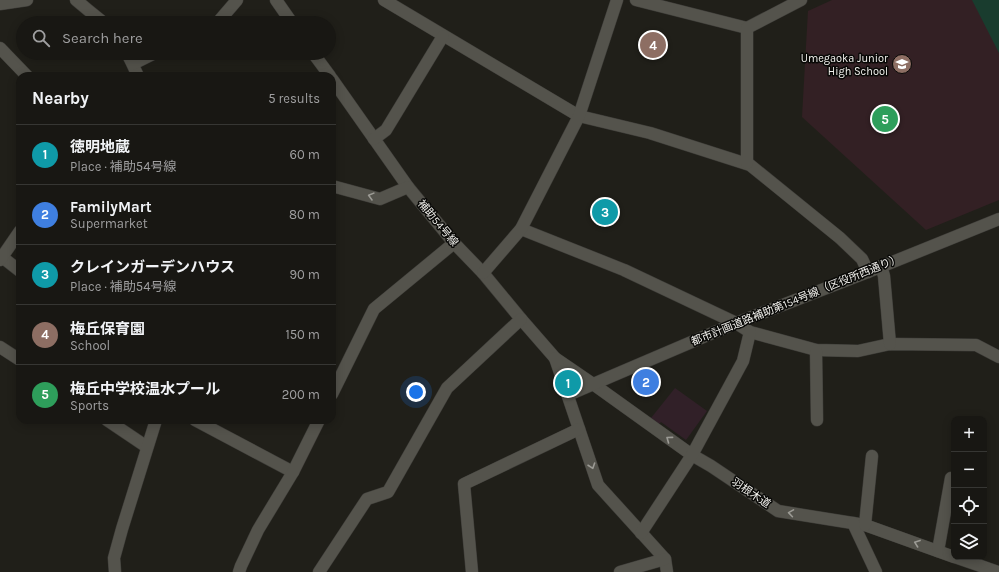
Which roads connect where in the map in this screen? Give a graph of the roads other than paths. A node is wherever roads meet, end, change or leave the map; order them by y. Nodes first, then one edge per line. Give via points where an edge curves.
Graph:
1 (27, 0) edge
2 (76, 0) edge
3 (237, 0) edge
4 (276, 0) edge
5 (384, 0) edge
6 (617, 0) edge
7 (636, 0) edge
8 (801, 0) edge
9 (0, 4) edge
10 (95, 16) edge
11 (223, 16) edge
12 (287, 16) edge
13 (747, 28) junction
14 (443, 36) junction
15 (0, 48) edge
16 (131, 60) edge
17 (141, 60) edge
18 (318, 60) edge
19 (133, 64) junction
20 (23, 72) edge
21 (136, 72) edge
22 (327, 72) edge
23 (336, 85) edge
24 (579, 116) junction
25 (374, 140) junction
26 (746, 163) junction
27 (336, 187) edge
28 (408, 187) junction
29 (999, 218) edge
30 (520, 229) junction
31 (16, 238) edge
32 (454, 243) junction
33 (1, 259) edge
34 (881, 266) junction
35 (16, 268) edge
36 (868, 272) junction
37 (482, 273) junction
38 (521, 319) junction
39 (736, 323) junction
40 (750, 332) junction
41 (890, 344) junction
42 (0, 347) edge
43 (816, 350) junction
44 (16, 357) edge
45 (999, 357) edge
46 (555, 358) junction
47 (593, 384) junction
48 (336, 386) edge
49 (568, 396) junction
50 (817, 420) dead end
51 (113, 424) edge
52 (155, 424) edge
53 (203, 424) edge
54 (317, 424) edge
55 (579, 429) junction
56 (147, 448) junction
57 (692, 456) junction
58 (872, 456) dead end
59 (293, 472) junction
60 (951, 478) dead end
61 (853, 523) junction
62 (865, 525) junction
63 (641, 533) junction
64 (938, 551) junction
65 (951, 556) edge
66 (665, 559) junction
67 (964, 560) edge
68 (115, 572) edge
69 (239, 572) edge
70 (319, 572) edge
71 (472, 572) edge
72 (620, 572) edge
73 (667, 572) edge
74 (876, 572) edge
75 (998, 572) edge

1 - 9 street
2 - 10 street
3 - 11 street
4 - 12 street
5 - 14 street
6 - 24 street
7 - 13 street
8 - 13 street
13 - 26 street
14 - 24 street
14 - 25 street via 386,130
15 - 20 street
16 - 19 street
17 - 19 street
18 - 22 street
19 - 21 street
23 - 25 street, 補助54号線
24 - 26 street via 650,133
24 - 30 street
25 - 28 street, 補助54号線
26 - 36 street via 840,238 862,259
28 -> 27 street via 380,199
28 - 32 street, 補助54号線
29 - 34 street, 都市計画道路補助第154号線（区役所西通り）
30 - 37 street
30 - 39 street via 624,270
31 - 33 street
32 - 37 street, 補助54号線
32 - 48 street via 374,309
33 - 35 street
34 - 36 street, 都市計画道路補助第154号線（区役所西通り）
34 - 41 street
36 - 39 street, 都市計画道路補助第154号線（区役所西通り）
37 - 38 street, 補助54号線
38 - 46 street, 補助54号線
38 - 70 street via 447,388 388,492 367,499
39 - 40 street
39 - 47 street, 都市計画道路補助第154号線（区役所西通り）
40 - 43 street
40 - 57 street via 743,361
41 - 43 street via 858,351
41 - 45 street via 976,345
42 - 44 street
43 - 50 street
46 - 47 street, 補助54号線
46 - 49 street, 補助54号線
47 - 49 street, 都市計画道路補助第154号線（区役所西通り）
57 -> 47 street, 羽根木道
49 - 55 street, 補助54号線
51 - 56 street
52 - 56 street
53 - 59 street
54 - 59 street
55 -> 63 street, 補助54号線 via 598,485
55 - 71 street via 464,484
56 - 68 street via 114,558
61 -> 57 street, 羽根木道 via 778,511
57 - 63 street
58 - 62 street
59 - 69 street via 258,530
60 - 64 street
61 - 62 street, 羽根木道
61 - 74 street
64 -> 62 street, 羽根木道
63 - 66 street, 補助54号線
64 - 65 street, 羽根木道
66 - 72 street
66 - 73 street
67 - 75 street, 羽根木道

